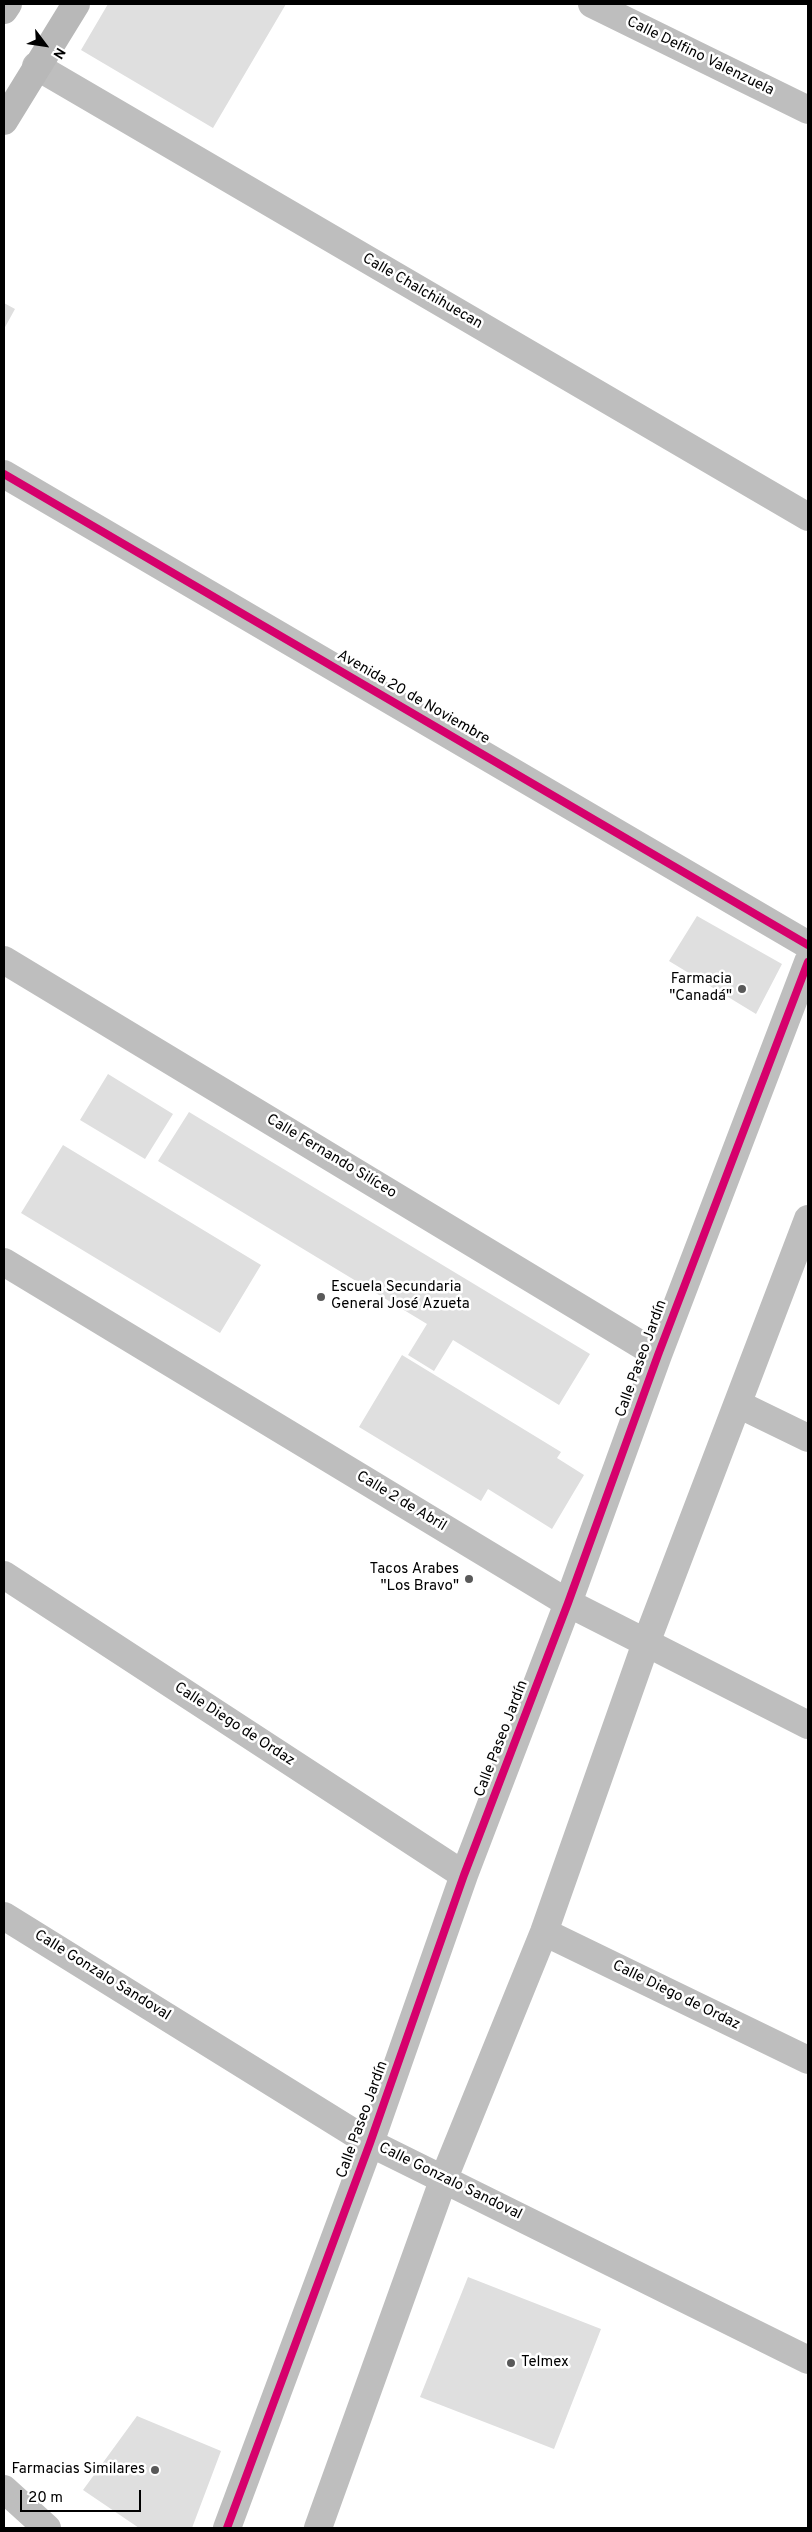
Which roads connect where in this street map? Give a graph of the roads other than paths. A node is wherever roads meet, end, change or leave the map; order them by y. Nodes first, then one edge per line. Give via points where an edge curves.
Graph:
1 (8, 4) edge
2 (76, 4) edge
3 (592, 4) edge
4 (4, 10) edge
5 (36, 66) junction
6 (808, 110) edge
7 (4, 121) edge
8 (4, 474) edge
9 (808, 517) edge
10 (808, 945) edge
11 (4, 960) edge
12 (808, 962) edge
13 (808, 1219) edge
14 (4, 1262) edge
15 (658, 1355) junction
16 (738, 1404) junction
17 (808, 1438) edge
18 (4, 1576) edge
19 (568, 1603) junction
20 (646, 1643) junction
21 (808, 1725) edge
22 (464, 1875) junction
23 (4, 1916) edge
24 (544, 1932) junction
25 (808, 2060) edge
26 (370, 2143) junction
27 (444, 2178) junction
28 (808, 2360) edge
29 (4, 2489) edge
30 (47, 2528) edge
31 (227, 2528) edge
32 (318, 2528) edge

1 - 4 main road
2 - 5 main road
3 - 6 street, Calle Delfino Valenzuela
5 - 7 main road
5 - 9 street, Calle Chalchihuecan
8 - 10 street, Avenida 20 de Noviembre
11 - 15 street, Calle Fernando Silíceo
12 - 15 street, Calle Paseo Jardín
13 - 16 street
14 - 19 street, Calle 2 de Abril
15 - 19 street, Calle Paseo Jardín
16 - 17 street
16 - 20 street
18 - 22 street, Calle Diego de Ordaz
19 - 20 street, Calle 2 de Abril
19 - 22 street, Calle Paseo Jardín
20 - 21 street, Calle 2 de Abril
20 - 24 street
22 - 26 street, Calle Paseo Jardín
23 - 26 street, Calle Gonzalo Sandoval
24 - 25 street, Calle Diego de Ordaz
24 - 27 street
26 - 27 street, Calle Gonzalo Sandoval
26 - 31 street, Calle Paseo Jardín
27 - 28 street, Calle Gonzalo Sandoval
27 - 32 street
29 - 30 street

